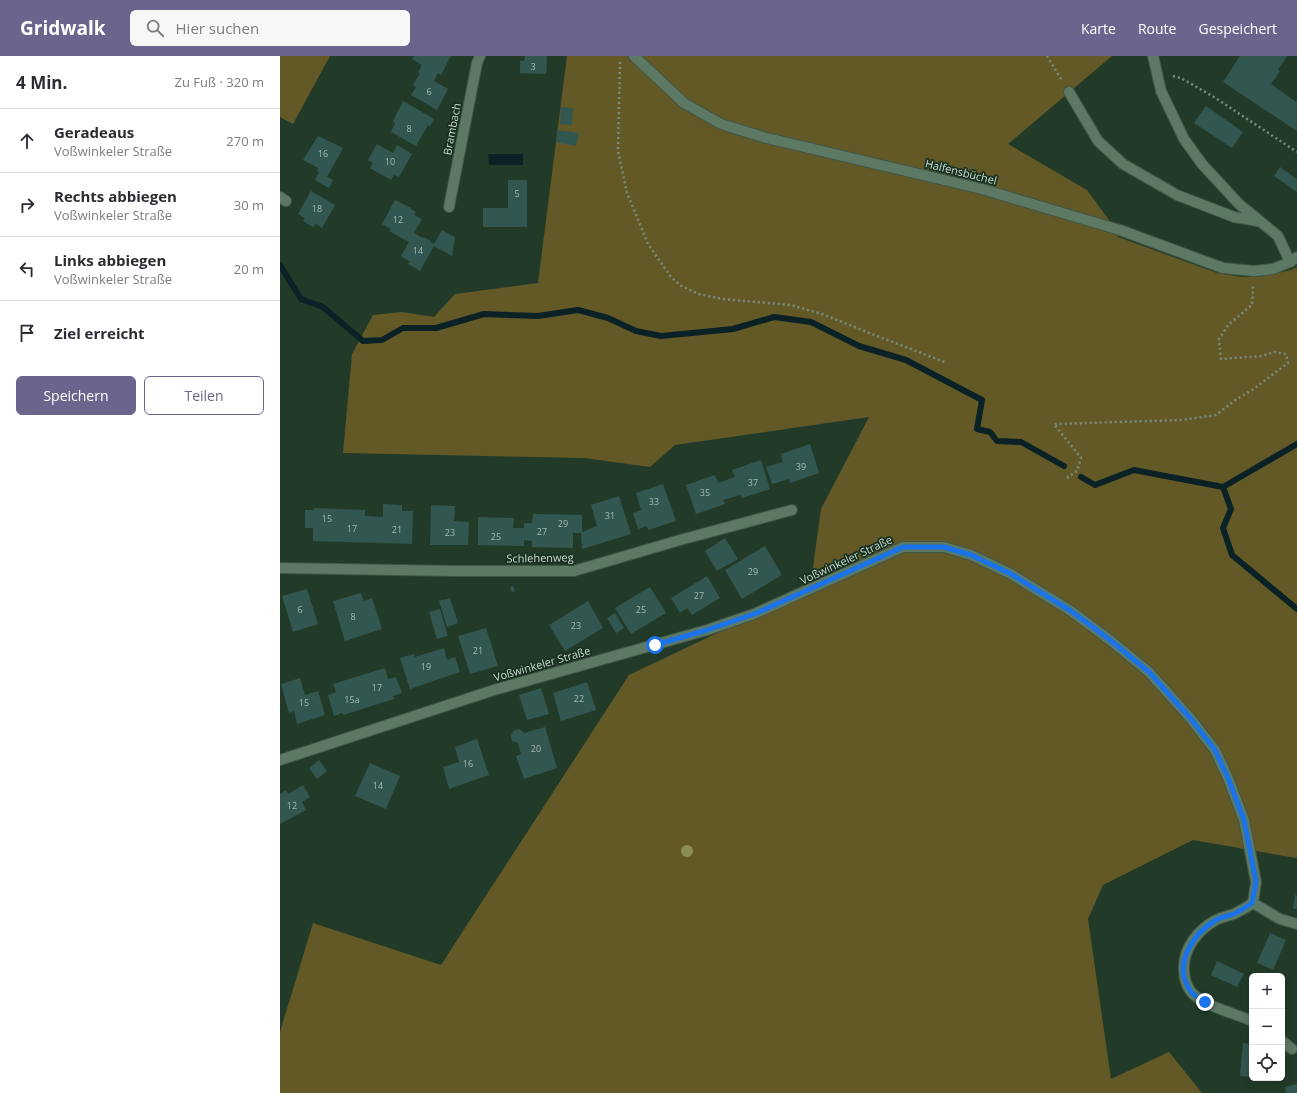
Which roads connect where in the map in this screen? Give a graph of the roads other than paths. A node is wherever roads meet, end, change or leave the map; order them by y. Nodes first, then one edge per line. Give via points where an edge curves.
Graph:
1 (480, 56) edge
2 (634, 56) edge
3 (1153, 56) edge
4 (1069, 92) road end
5 (449, 207) dead end
6 (1258, 221) junction
7 (1294, 260) edge
8 (792, 510) dead end
9 (280, 568) edge
10 (280, 760) edge
11 (1252, 903) junction
12 (1297, 924) edge
13 (1249, 1020) edge
14 (1285, 1043) edge
15 (1292, 1049) dead end

1 - 5 street, Brambach
2 - 7 street, Halfensbüchel via 684,103 721,124 790,144 982,189 1120,230 1223,268 1254,271 1273,269
3 - 6 street via 1161,91 1184,139 1219,183
4 - 6 street via 1098,141 1123,164 1177,195 1234,217
6 - 7 street via 1278,236
8 - 9 street, Schlehenweg via 574,571
10 - 11 street, Voßwinkeler Straße via 494,690 707,630 754,614 903,547 944,547 971,555 1011,574 1071,611 1149,672 1191,719 1215,750 1244,820 1256,882
11 - 12 street
11 - 13 street via 1203,929 1192,942 1184,963 1184,975 1193,994 1205,1002
14 - 15 street

